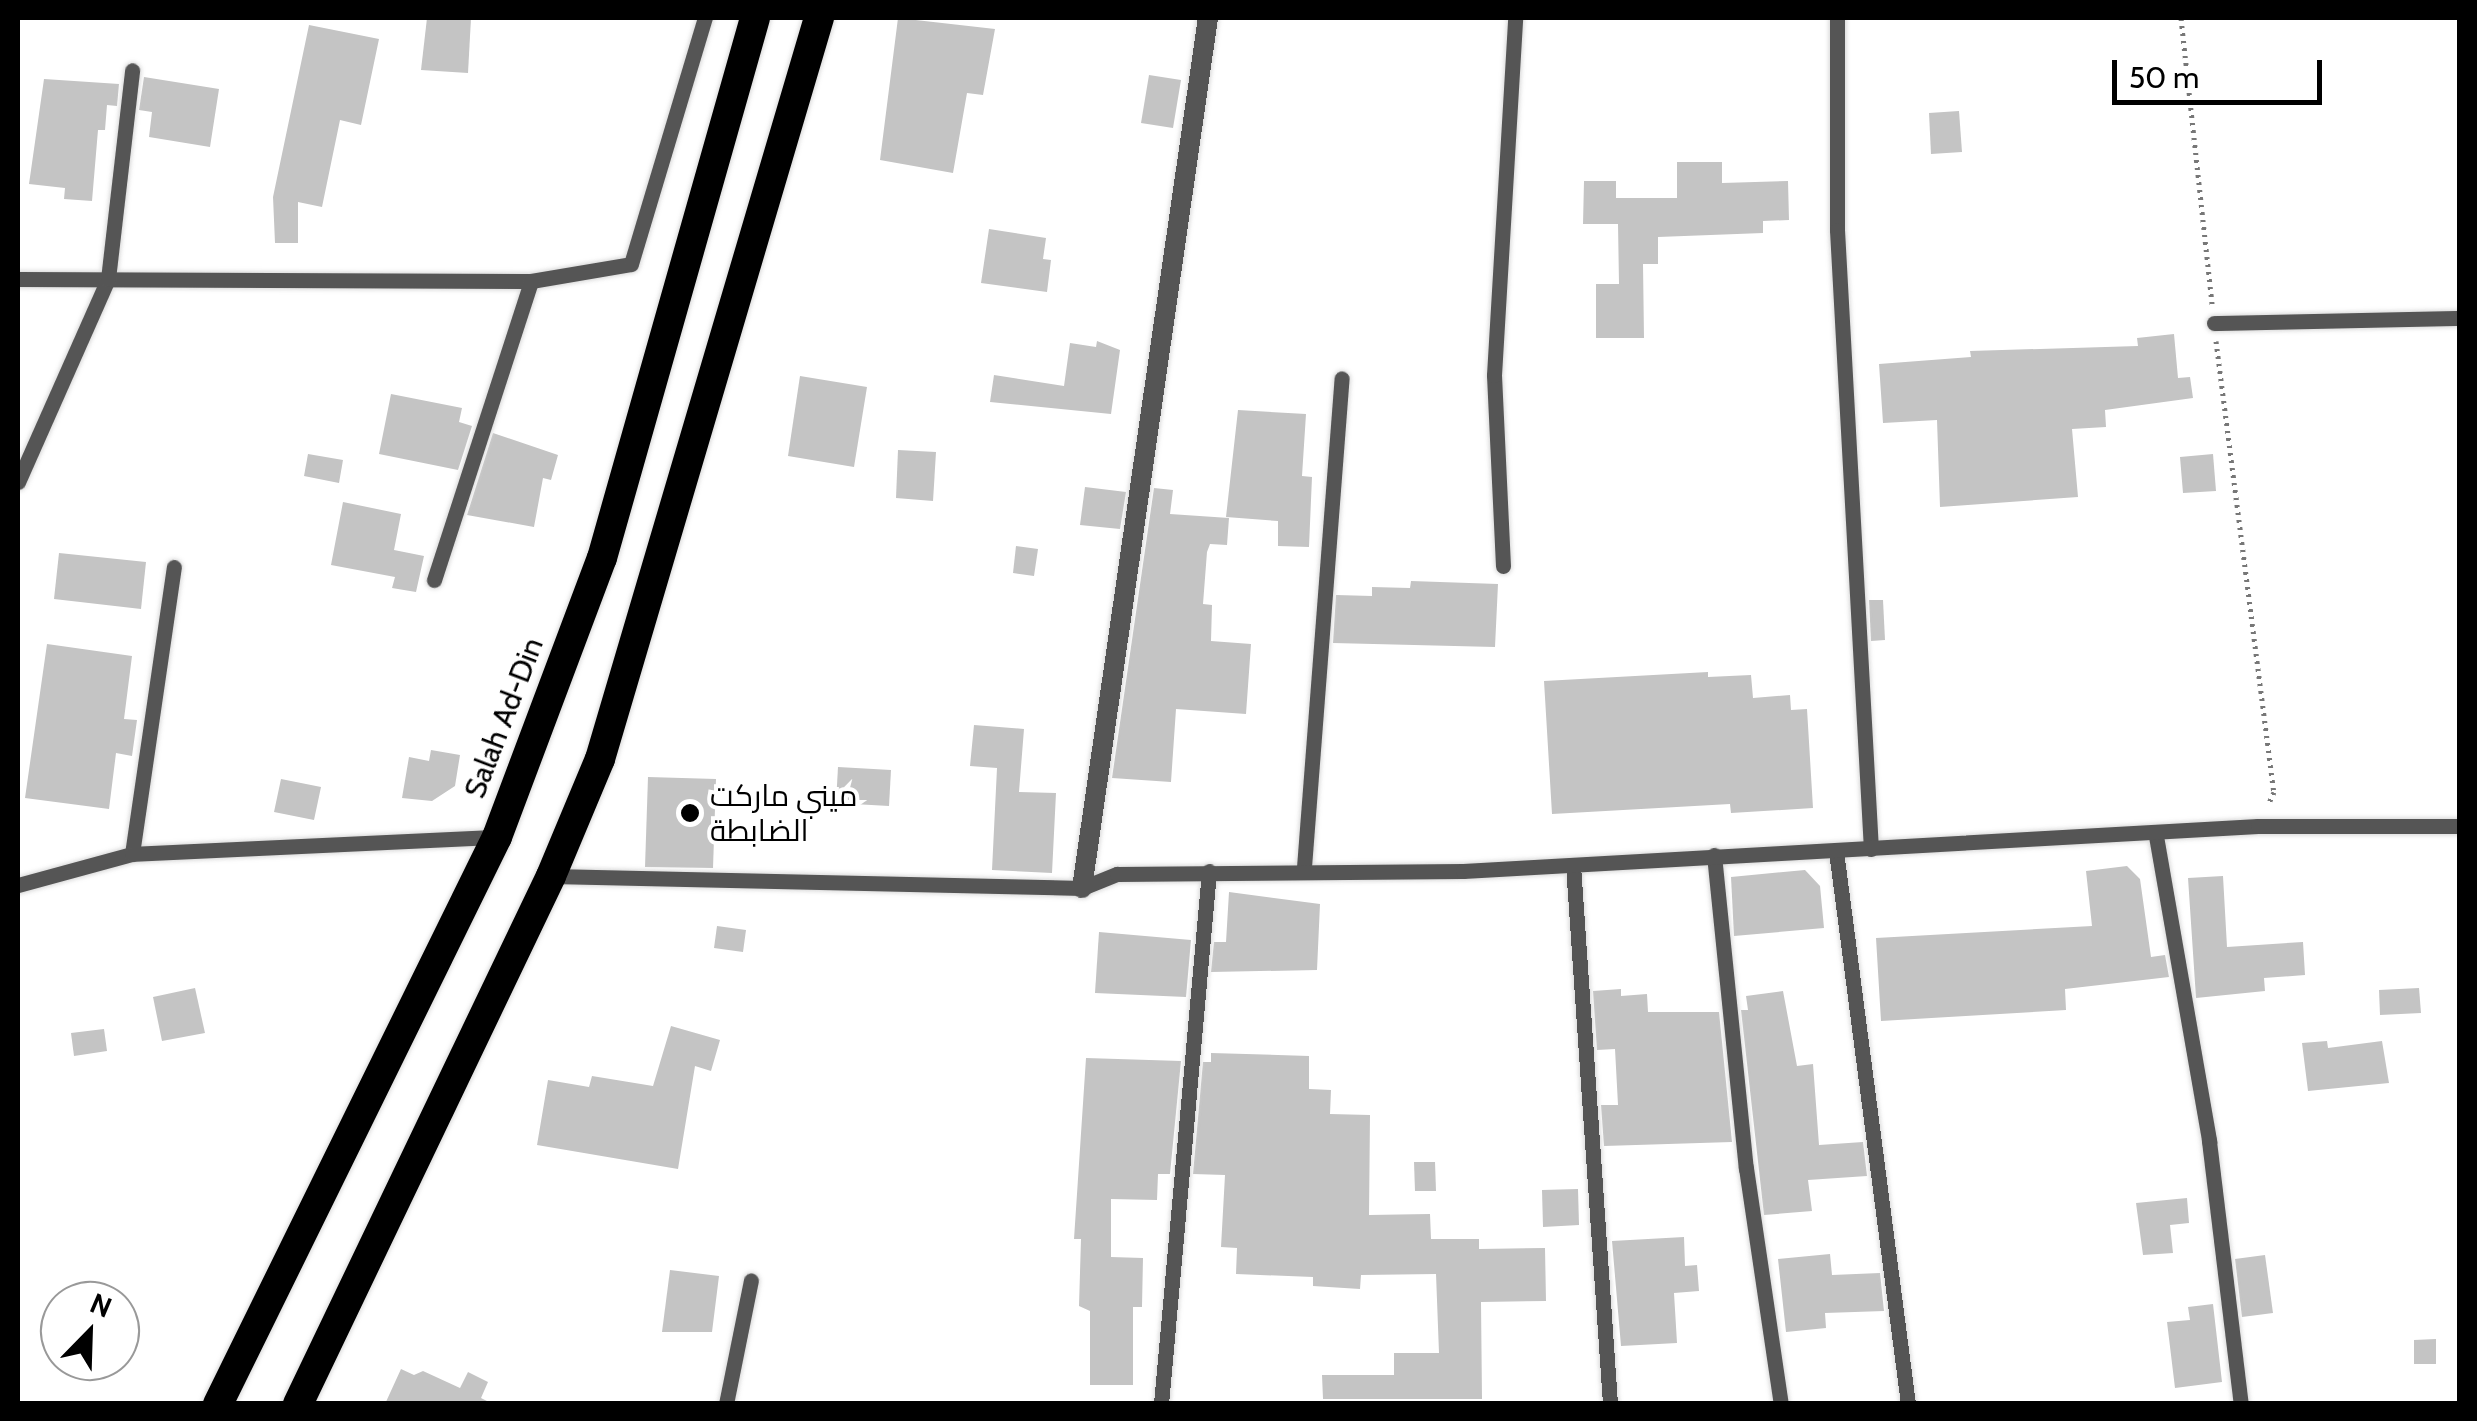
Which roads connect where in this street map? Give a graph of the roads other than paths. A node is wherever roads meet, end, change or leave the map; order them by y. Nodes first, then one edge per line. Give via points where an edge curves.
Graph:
1 (705, 18) edge
2 (754, 18) edge
3 (819, 18) edge
4 (1208, 18) edge
5 (1515, 18) edge
6 (1837, 18) edge
7 (132, 70) dead end
8 (18, 279) edge
9 (108, 279) junction
10 (531, 281) junction
11 (2460, 318) edge
12 (2214, 323) road end
13 (1342, 378) dead end
14 (18, 482) edge
15 (1503, 566) dead end
16 (174, 568) dead end
17 (434, 580) dead end
18 (2460, 826) edge
19 (2156, 836) junction
20 (497, 837) junction
21 (1871, 849) junction
22 (1836, 851) junction
23 (132, 854) junction
24 (1714, 855) junction
25 (1573, 865) junction
26 (1304, 867) junction
27 (1210, 871) junction
28 (551, 876) junction
29 (18, 885) edge
30 (1082, 888) junction
31 (751, 1280) dead end
32 (218, 1404) edge
33 (298, 1404) edge
34 (726, 1404) edge
35 (1161, 1404) edge
36 (1610, 1404) edge
37 (1781, 1404) edge
38 (1908, 1404) edge
39 (2241, 1404) edge

1 - 10 lane via 631,264
2 - 20 highway, Salah Ad-Din via 602,558
3 - 28 highway via 600,759
4 - 30 street
5 - 15 lane via 1494,375
6 - 21 lane via 1838,250
7 - 9 lane
8 - 9 lane
9 - 10 lane
9 - 14 lane
10 - 17 lane
11 - 12 lane
13 - 26 lane
16 - 23 lane
18 - 19 lane via 2258,826
19 - 21 lane
19 - 39 lane via 2210,1140
20 - 23 lane
20 - 32 highway, Salah Ad-Din
21 - 22 lane
22 - 24 lane
22 - 38 lane
23 - 29 lane
24 - 25 lane
24 - 37 lane via 1746,1168
25 - 26 lane
25 - 36 lane
26 - 27 lane
27 - 30 lane via 1117,874
27 - 35 lane
28 - 30 lane
28 - 33 highway
31 - 34 lane

